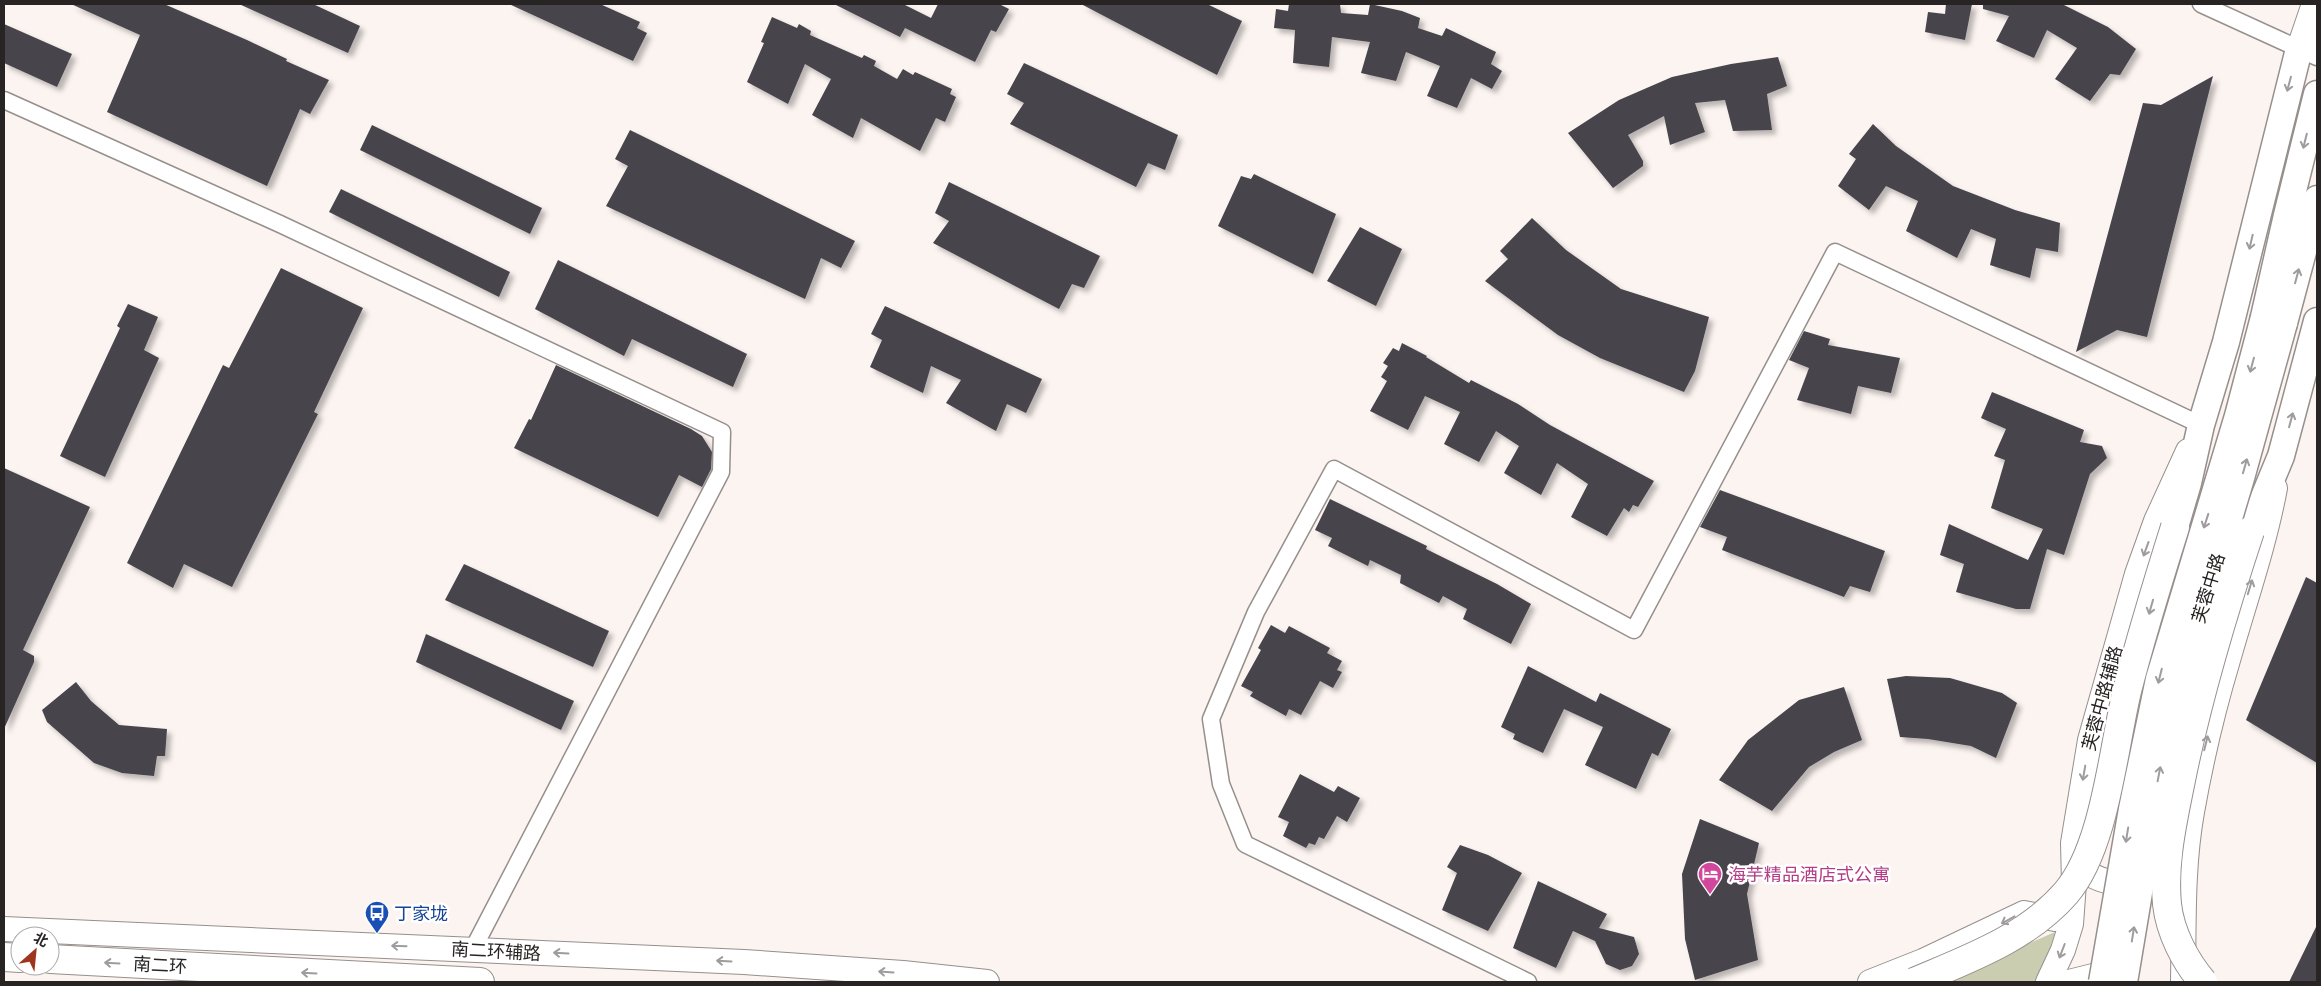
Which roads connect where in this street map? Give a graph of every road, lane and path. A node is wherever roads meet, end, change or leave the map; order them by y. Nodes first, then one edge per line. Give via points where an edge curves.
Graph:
1 (2201, 4) edge
2 (2314, 4) edge
3 (2317, 26) edge
4 (2308, 53) edge
5 (2317, 94) edge
6 (4, 100) edge
7 (2317, 199) edge
8 (2274, 320) junction
9 (2317, 321) edge
10 (2200, 425) junction
11 (2281, 456) junction
12 (2175, 527) joint
13 (2250, 531) joint
14 (2073, 843) junction
15 (2187, 853) junction
16 (2071, 924) junction
17 (4, 929) edge
18 (473, 949) junction
19 (60, 961) edge
20 (480, 982) edge
21 (987, 982) edge
22 (1528, 982) edge
23 (1870, 982) edge
24 (1914, 982) edge
25 (2048, 982) edge
26 (2069, 982) edge
27 (2102, 982) edge
28 (2124, 982) edge
29 (2137, 982) edge
30 (2183, 982) edge
31 (2203, 982) edge

1 - 4 street
2 - 4 street
3 - 4 main road
4 -> 10 main road
5 -> 8 main road via 2286,216
6 - 18 street via 280,224 722,432 721,472
8 -> 7 main road, 芙蓉中路
8 -> 27 main road, 芙蓉中路, bridge via 2238,416 2159,679 2132,809
28 -> 8 main road, 芙蓉中路, bridge via 2154,801 2176,699
11 -> 9 main road
10 - 12 main road
10 -> 14 street, 芙蓉中路辅路 via 2156,521 2135,583 2090,740
10 - 22 street via 1835,252 1634,630 1334,469 1256,612 1211,719 1221,784 1245,844
11 - 13 main road
15 -> 11 street via 2201,764 2227,661 2268,526
12 -> 24 highway, bridge via 2127,691 2098,826 2086,861 2068,891 2049,911 2017,935
13 - 31 highway, bridge via 2205,677 2169,848 2167,905 2178,942
14 - 15 street via 2078,863 2088,874 2147,890 2172,882 2180,872
14 - 16 street, 芙蓉中路辅路
15 - 30 street via 2183,895
16 -> 23 street via 2036,913 2024,913 1923,961
16 -> 25 street, 芙蓉中路辅路
18 -> 17 street, 南二环辅路
21 -> 18 street, 南二环辅路 via 744,962
20 -> 19 highway, 南二环
26 - 29 street via 2101,974

